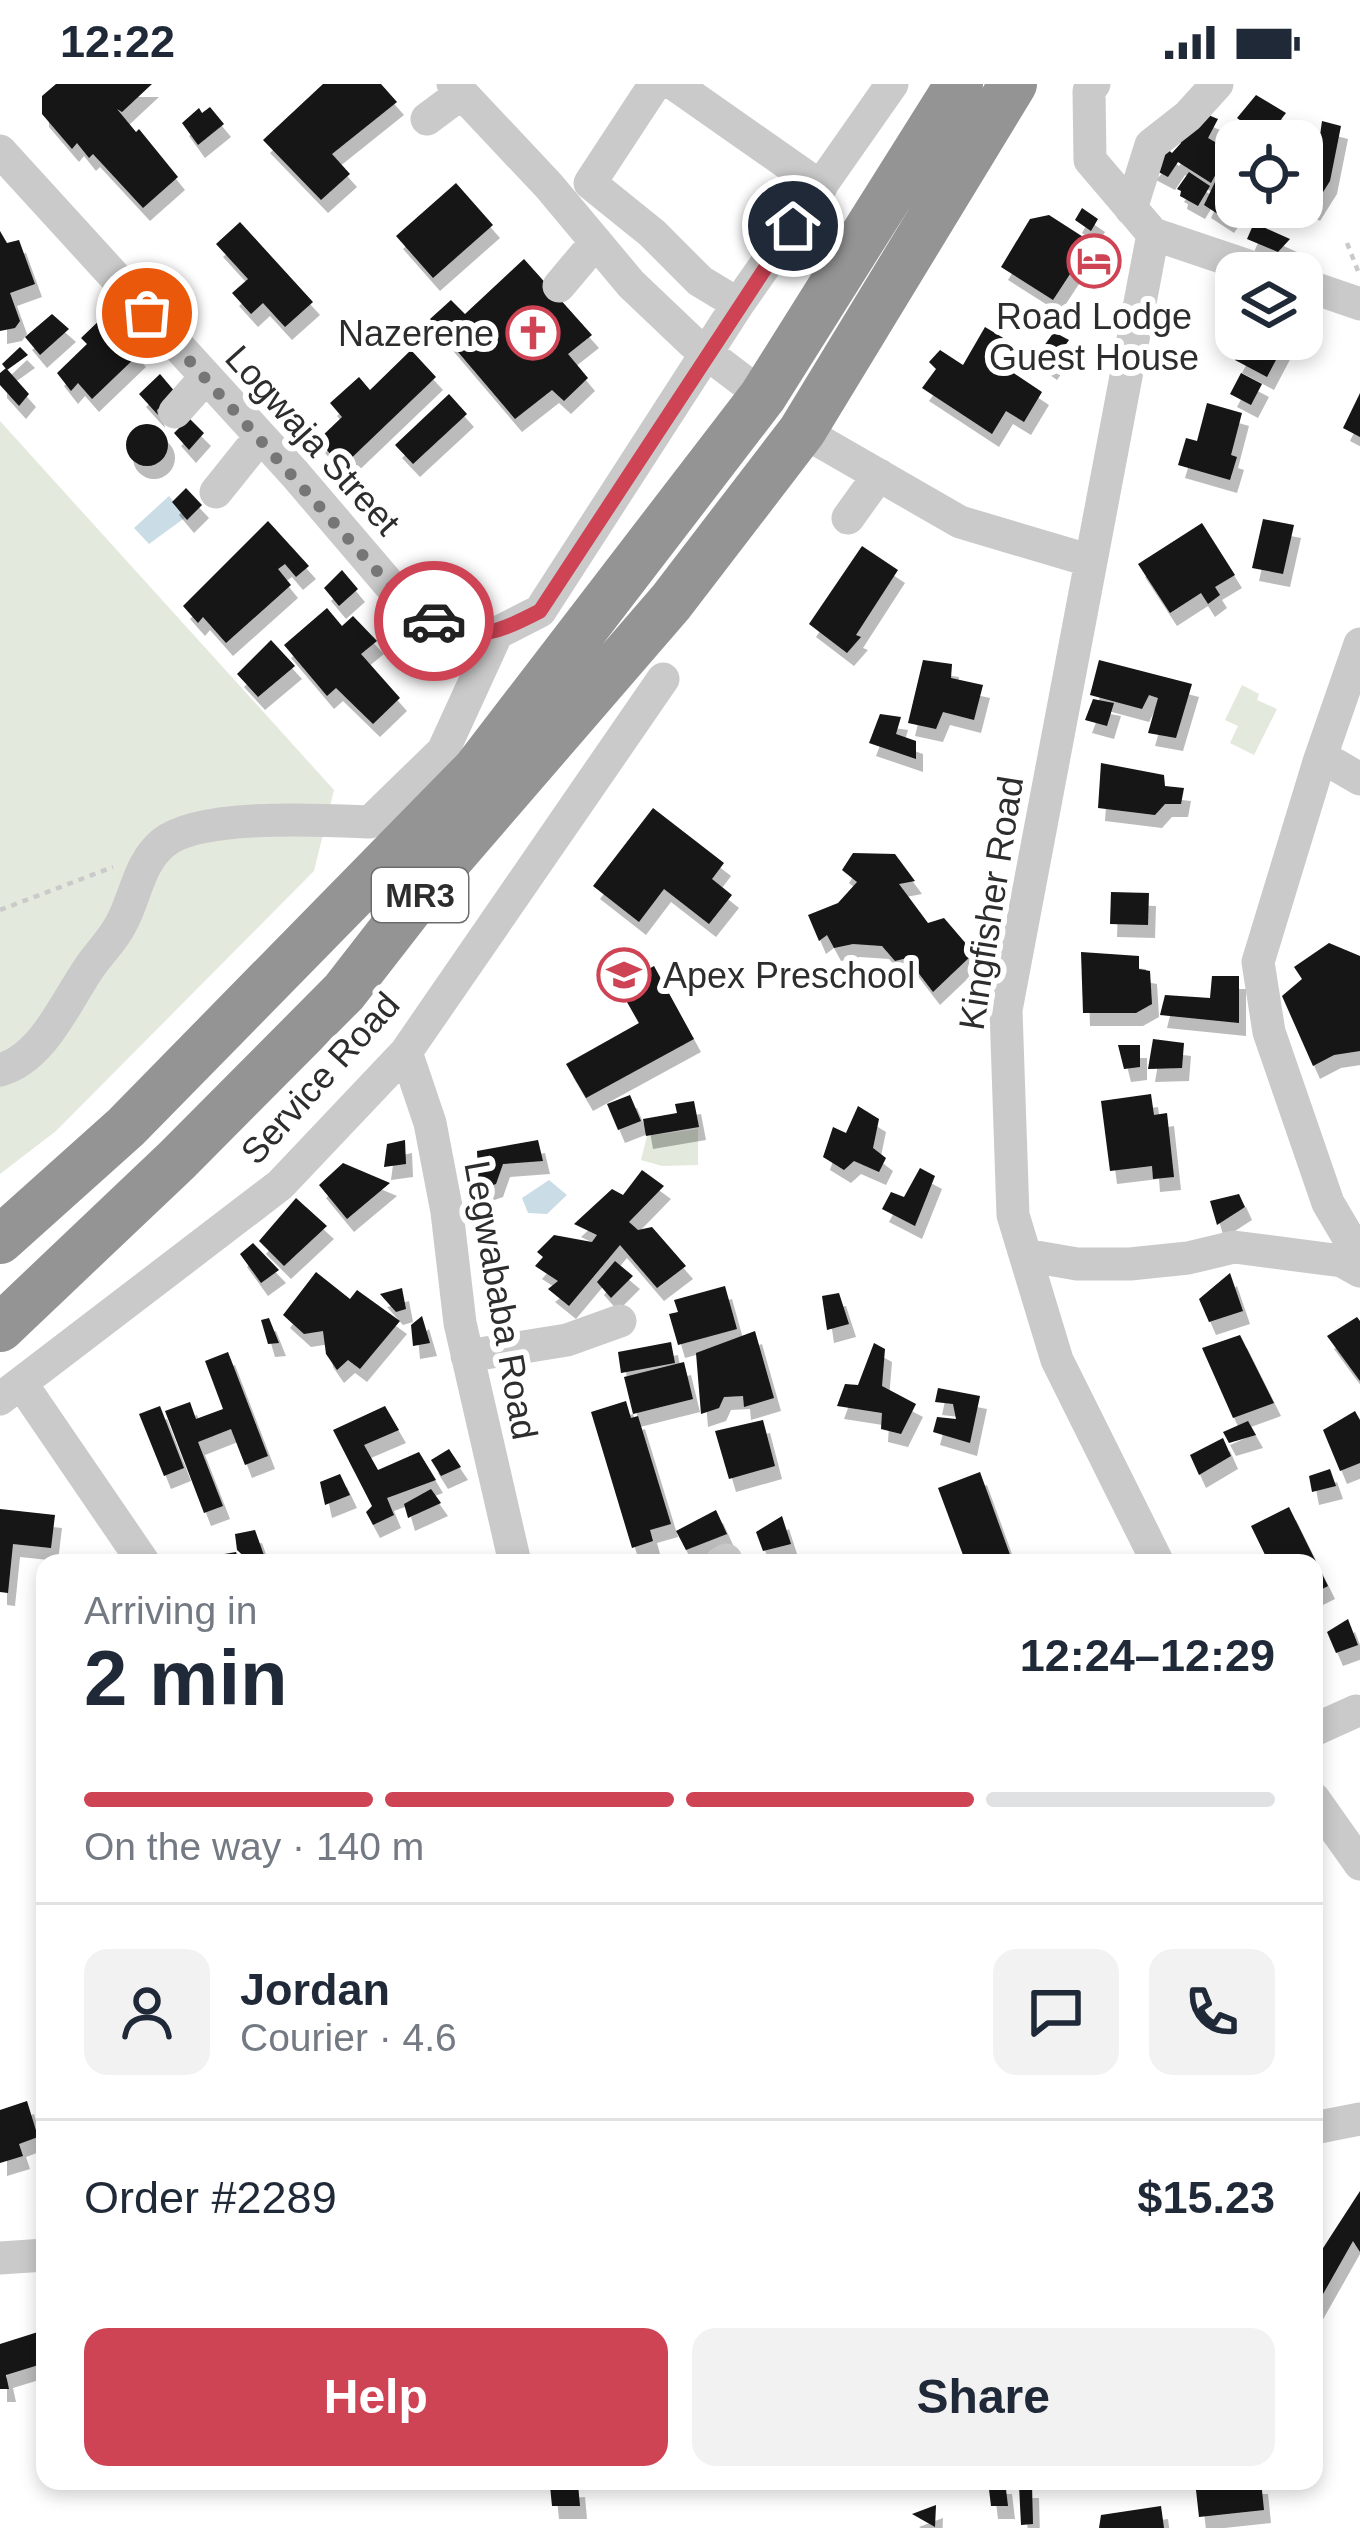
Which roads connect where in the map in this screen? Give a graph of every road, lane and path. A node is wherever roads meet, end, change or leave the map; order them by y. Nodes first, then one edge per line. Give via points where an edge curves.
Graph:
1 (655, 84) edge
2 (674, 84) edge
3 (892, 84) edge
4 (959, 84) edge
5 (1013, 84) edge
6 (1094, 84) edge
7 (1216, 84) edge
8 (458, 89) edge
9 (427, 119) dead end
10 (0, 151) edge
11 (820, 187) junction
12 (1142, 221) junction
13 (596, 242) junction
14 (1347, 243) dead end
15 (1218, 252) edge
16 (1360, 276) edge
17 (559, 286) dead end
18 (1323, 291) edge
19 (738, 304) junction
20 (1360, 304) edge
21 (709, 354) junction
22 (206, 377) junction
23 (763, 396) junction
24 (176, 412) dead end
25 (802, 430) junction
26 (260, 437) junction
27 (879, 475) junction
28 (216, 492) dead end
29 (848, 518) dead end
30 (1088, 560) junction
31 (497, 633) junction
32 (1360, 644) edge
33 (663, 680) dead end
34 (1319, 762) junction
35 (1360, 779) edge
36 (158, 850) junction
37 (0, 910) edge
38 (406, 1052) junction
39 (0, 1070) edge
40 (0, 1240) edge
41 (1025, 1255) junction
42 (1360, 1257) edge
43 (1360, 1271) edge
44 (620, 1321) dead end
45 (0, 1328) edge
46 (467, 1356) junction
47 (10, 1391) edge
48 (137, 1554) edge
49 (513, 1554) edge
50 (1154, 1554) edge
51 (1356, 1711) dead end
52 (1323, 1726) edge
53 (1323, 1811) edge
54 (1360, 1864) edge
55 (1360, 2119) edge
56 (1323, 2126) edge
57 (36, 2255) edge
58 (0, 2258) edge

1 - 19 street via 590,183 700,281
2 - 11 street
3 - 11 street
4 - 23 highway, MR3
5 - 25 highway, MR3
6 - 12 street via 1090,160
7 - 12 street, Kingfisher Road via 1151,145
8 - 9 street
8 - 13 street
10 - 22 street, Logwaja Street
11 - 19 street
12 - 15 street
12 - 30 street, Kingfisher Road
13 - 17 street
13 - 21 street
14 - 16 path
18 - 20 street
19 - 21 street
21 - 23 street
21 - 31 street via 540,611
22 - 24 street
22 - 26 street, Logwaja Street
23 - 40 highway, MR3 via 476,770 126,1127
25 - 27 street
25 - 45 highway, MR3 via 671,602 344,992
26 - 28 street
26 - 31 street, Logwaja Street via 400,597 450,633
27 - 29 street
27 - 30 street via 960,522
30 - 41 street, Kingfisher Road via 1006,1010 1013,1215
31 - 36 street via 443,751 370,822 296,818 198,827
32 - 34 street
33 - 38 street, Service Road
34 - 35 street
34 - 42 street via 1258,962 1268,1032 1328,1203
36 - 37 path
36 - 39 street via 121,925 44,1039
38 - 46 street, Legwababa Road via 430,1123
38 - 47 street, Service Road via 280,1186
41 - 43 street via 1130,1264 1234,1247
41 - 50 street, Kingfisher Road via 1057,1360
44 - 46 street via 567,1340
46 - 49 street, Legwababa Road
47 - 48 street
51 - 52 street
53 - 54 street
55 - 56 street
57 - 58 street

